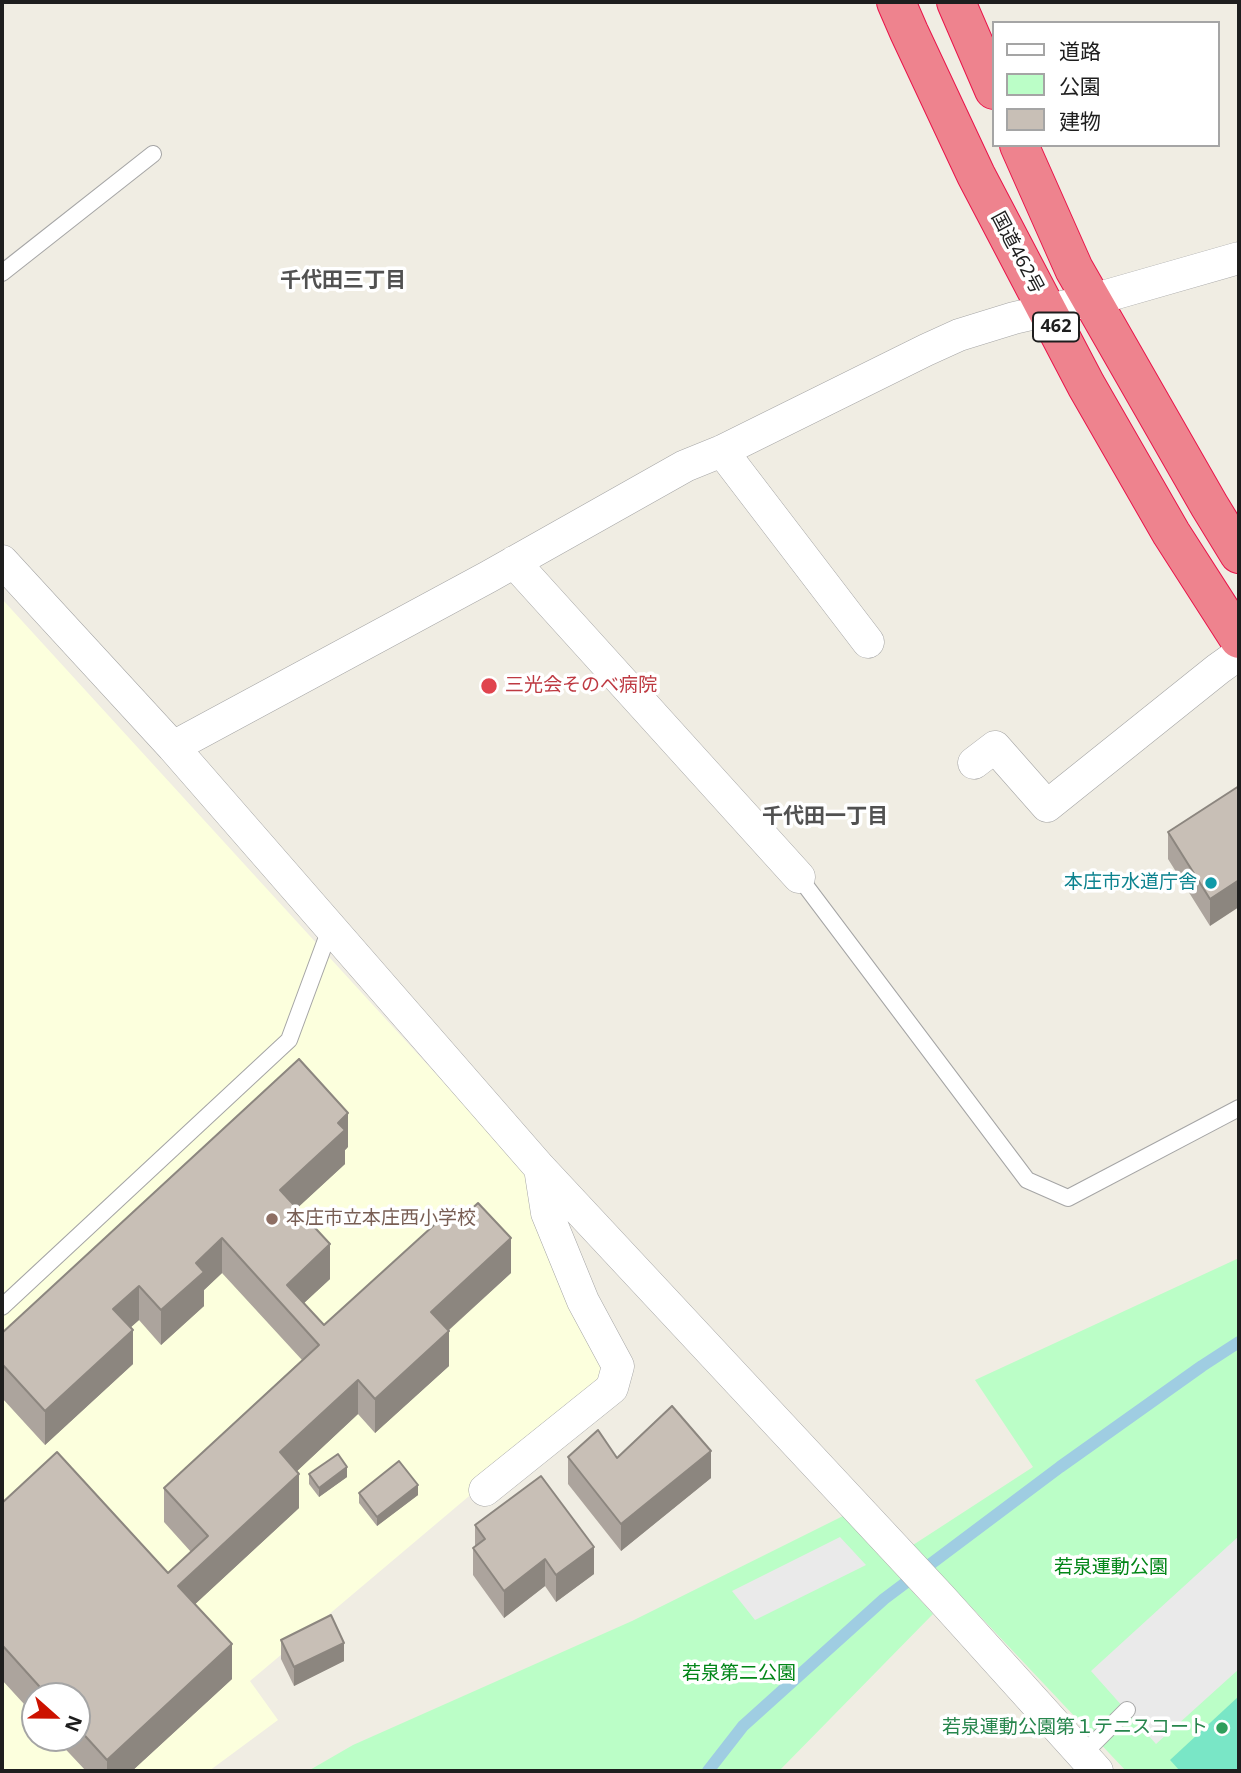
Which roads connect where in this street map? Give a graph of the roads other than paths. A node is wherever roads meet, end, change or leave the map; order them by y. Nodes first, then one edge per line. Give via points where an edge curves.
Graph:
1 (896, 2) edge
2 (956, 2) edge
3 (992, 85) edge
4 (1020, 147) edge
5 (153, 154) dead end
6 (1239, 258) edge
7 (2, 273) edge
8 (1092, 300) junction
9 (1047, 310) junction
10 (722, 451) junction
11 (1239, 554) edge
12 (2, 561) edge
13 (514, 562) junction
14 (1239, 639) edge
15 (868, 642) dead end
16 (1239, 654) edge
17 (173, 747) junction
18 (974, 763) dead end
19 (799, 877) joint
20 (330, 929) junction
21 (1239, 1108) edge
22 (540, 1168) junction
23 (2, 1307) edge
24 (485, 1490) dead end
25 (1127, 1710) dead end
26 (1089, 1763) edge

1 - 9 highway, 国道462号 / 462 via 976,175
2 - 3 highway
4 - 8 highway, 462
5 - 7 lane
6 - 8 street
8 - 9 street
8 - 11 highway, 462
9 - 10 street via 959,335
9 - 14 highway, 国道462号 / 462 via 1171,533
10 - 13 street via 685,466
10 - 15 street
12 - 17 street
13 - 17 street
13 - 19 street
16 - 18 street via 1047,806 995,747
17 - 20 street
19 - 21 lane via 1027,1180 1068,1198
20 - 22 street
20 - 23 lane via 289,1040
22 - 24 street via 547,1213 583,1301 618,1366 612,1388
22 - 26 street
25 - 26 lane

